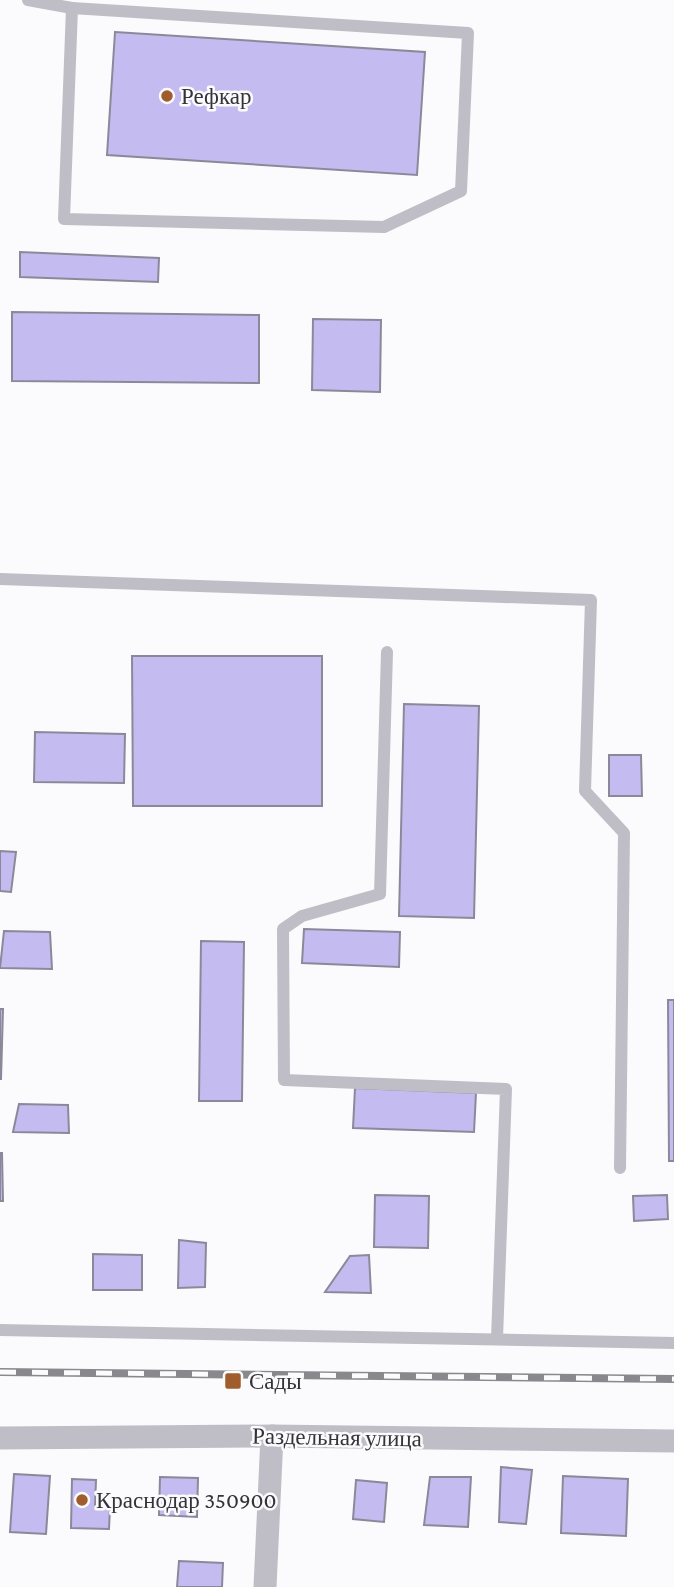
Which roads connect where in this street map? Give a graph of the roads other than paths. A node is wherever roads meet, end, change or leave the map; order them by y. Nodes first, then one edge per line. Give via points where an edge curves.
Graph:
1 (28, 0) edge
2 (72, 8) junction
3 (0, 579) edge
4 (387, 652) dead end
5 (620, 1168) dead end
6 (0, 1330) edge
7 (497, 1339) junction
8 (674, 1343) edge
9 (272, 1436) junction
10 (0, 1438) edge
11 (674, 1441) edge
12 (265, 1587) edge

1 - 2 lane
2 - 2 lane via 64,219 384,227 461,191 468,33
3 - 5 lane via 591,600 585,791 624,832
4 - 7 lane via 380,894 302,916 283,929 284,1080 506,1089
6 - 7 lane
7 - 8 lane
9 - 10 street, Раздельная улица
9 - 11 street, Раздельная улица
9 - 12 street

